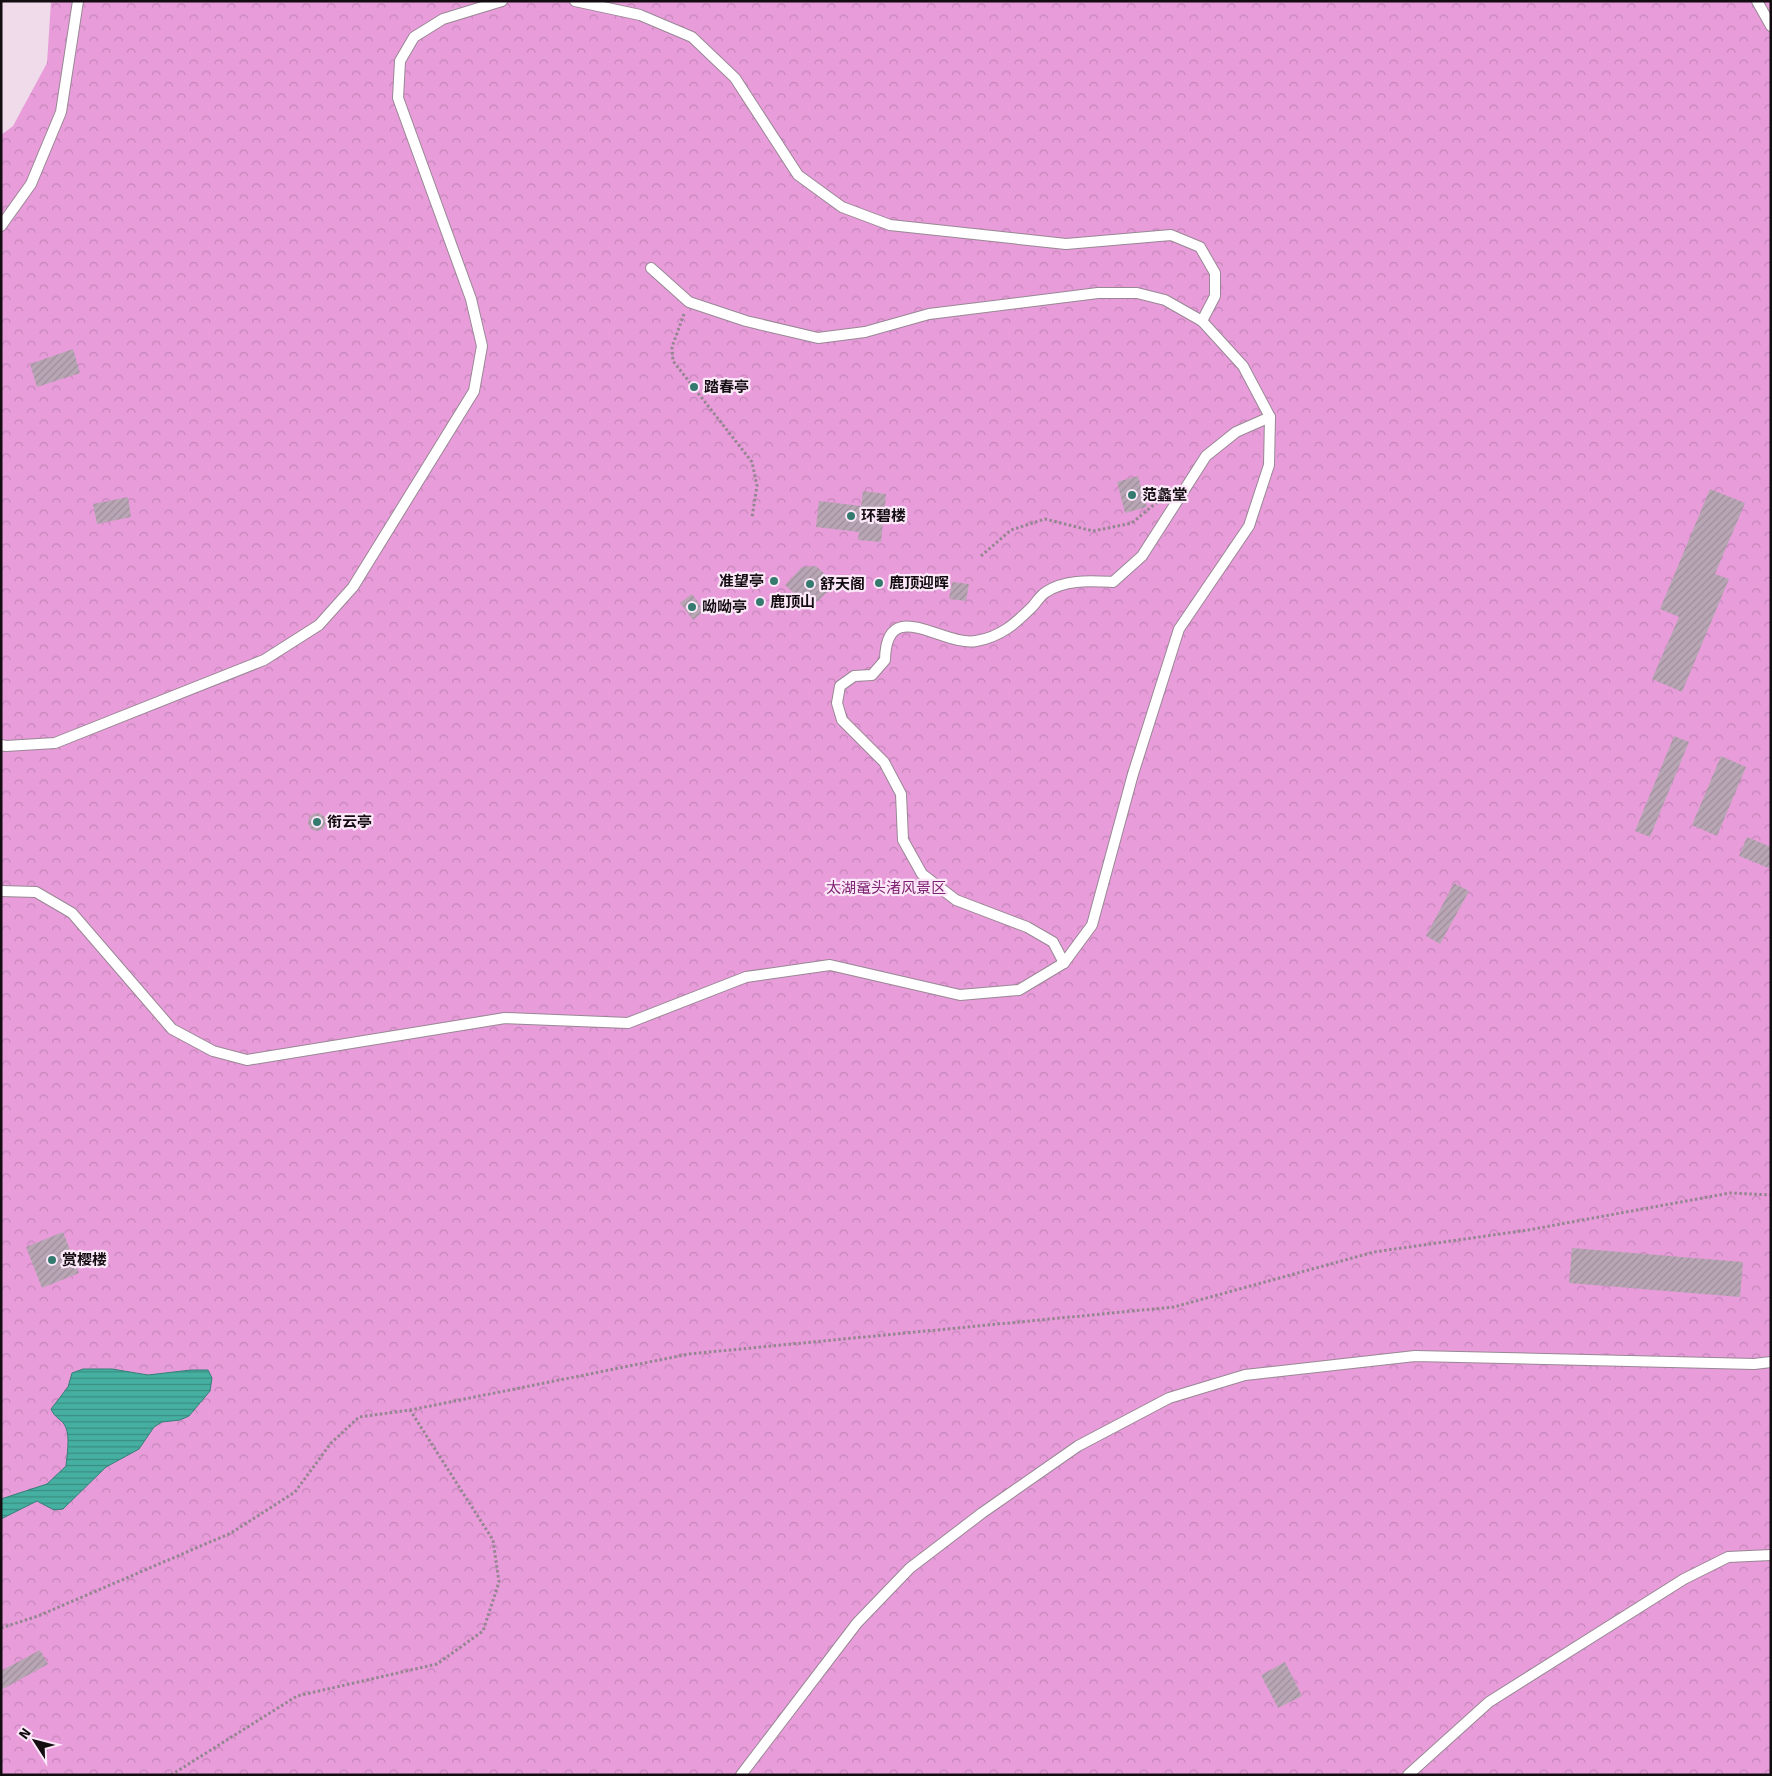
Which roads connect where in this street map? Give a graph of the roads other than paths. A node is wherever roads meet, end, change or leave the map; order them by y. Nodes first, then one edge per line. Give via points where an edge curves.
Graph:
1 (78, 1) edge
2 (502, 1) edge
3 (575, 1) edge
4 (1757, 1) edge
5 (1771, 26) edge
6 (1, 226) edge
7 (651, 268) dead end
8 (1202, 321) junction
9 (1270, 418) junction
10 (1, 745) edge
11 (1, 890) edge
12 (1064, 963) junction
13 (1771, 1362) edge
14 (1771, 1555) edge
15 (741, 1775) edge
16 (1408, 1775) edge

1 - 6 lane via 61,112 31,184
2 - 10 lane via 443,19 414,37 400,61 398,98 471,299 482,346 474,391 353,587 320,625 264,660 55,743
3 - 8 lane via 640,15 692,37 735,78 798,175 842,207 890,225 1066,244 1171,235 1200,247 1215,273 1215,296
4 - 5 lane
7 - 8 lane via 689,302 746,321 818,338 865,332 929,314 1098,293 1137,293 1165,300
8 - 9 lane via 1243,366
9 - 12 lane via 1269,465 1249,526 1179,629 1133,774 1092,925
9 - 12 lane via 1236,432 1206,456 1142,556 1113,582 1077,581 1046,592 1016,623 994,638 966,643 909,624 895,630 886,644 886,660 872,675 854,676 840,686 837,703 842,720 884,762 900,794 903,840 922,874 956,900 1027,927 1053,942
11 - 12 lane via 36,892 72,913 172,1029 213,1051 247,1060 505,1018 628,1023 746,977 830,965 960,995 1019,990
13 - 15 lane via 1415,1356 1244,1375 1169,1398 1078,1446 910,1568 858,1623
14 - 16 lane via 1728,1556 1684,1579 1489,1702

